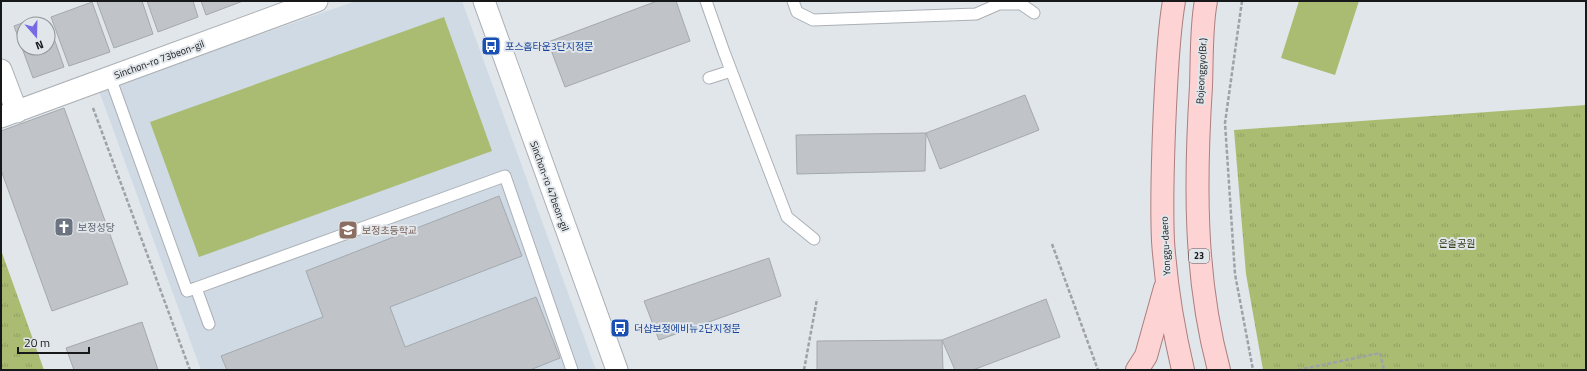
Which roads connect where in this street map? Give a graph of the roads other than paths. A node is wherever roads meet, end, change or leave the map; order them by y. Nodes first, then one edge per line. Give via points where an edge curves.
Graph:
1 (317, 1) edge
2 (484, 1) edge
3 (706, 1) edge
4 (793, 1) edge
5 (1174, 1) edge
6 (1206, 1) edge
7 (1034, 13) dead end
8 (1, 70) edge
9 (731, 71) junction
10 (110, 77) junction
11 (709, 78) dead end
12 (9, 114) edge
13 (814, 239) dead end
14 (1163, 241) junction
15 (1167, 281) junction
16 (196, 288) junction
17 (209, 324) dead end
18 (572, 370) edge
19 (617, 370) edge
20 (1137, 370) edge
21 (1183, 370) edge
22 (1195, 370) edge
23 (1218, 370) edge

1 - 10 street, Sinchon-ro 73beon-gil
2 - 19 street, Sinchon-ro 47beon-gil
3 - 9 lane
4 - 7 lane via 797,12 813,20 976,14 999,4 1021,4
5 - 14 main road, Yonggu-daero via 1169,27 1164,120
6 - 23 main road, Bojeonggyo(Br.) / 23 via 1198,141 1198,239 1204,303
8 - 12 street
9 - 11 lane
9 - 13 lane via 787,217
10 - 12 street, Sinchon-ro 73beon-gil
10 - 16 lane via 187,291
14 - 15 main road, Yonggu-daero
14 - 22 main road via 1176,268
15 - 20 main road via 1146,356
15 - 21 main road, Yonggu-daero
16 - 17 lane
16 - 18 lane via 505,176

